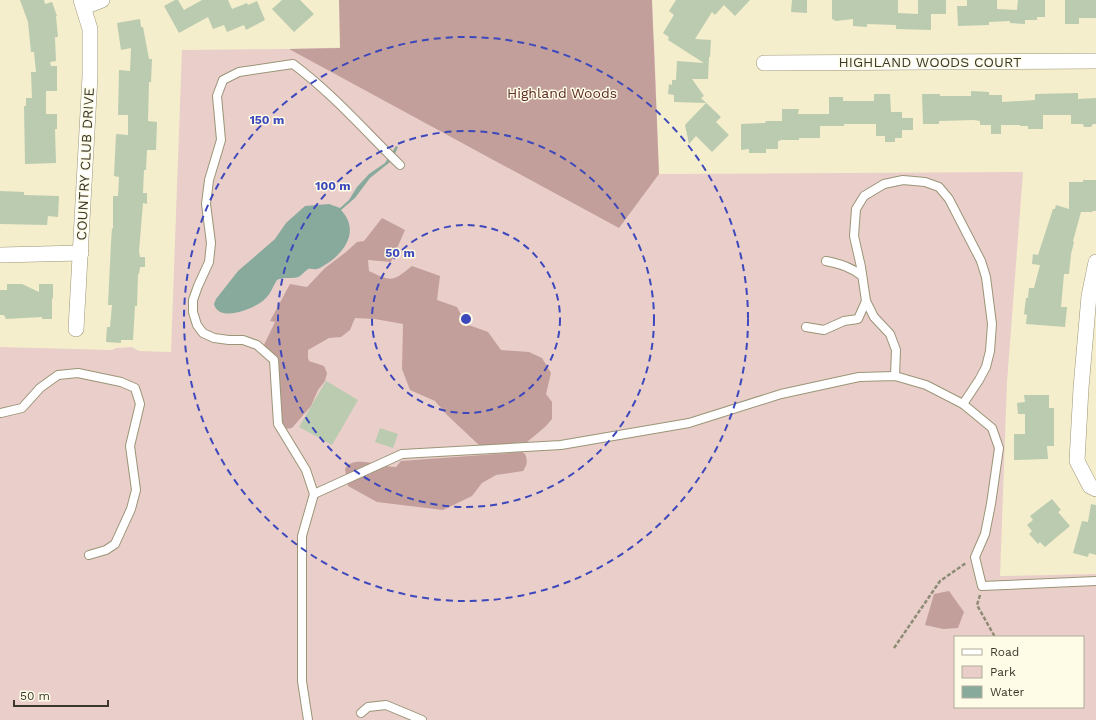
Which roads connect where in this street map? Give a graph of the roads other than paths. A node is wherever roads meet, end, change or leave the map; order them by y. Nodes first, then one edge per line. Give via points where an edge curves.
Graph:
1 (102, 0) edge
2 (83, 4) edge
3 (1096, 61) edge
4 (764, 63) dead end
5 (400, 165) dead end
6 (81, 253) junction
7 (0, 255) edge
8 (826, 261) dead end
9 (1096, 262) edge
10 (862, 276) junction
11 (866, 301) junction
12 (806, 327) dead end
13 (76, 329) dead end
14 (895, 376) junction
15 (963, 404) junction
16 (1, 413) edge
17 (1096, 489) edge
18 (314, 494) junction
19 (89, 555) dead end
20 (1096, 581) edge
21 (361, 712) dead end
22 (308, 720) edge
23 (422, 720) edge

1 - 2 street
2 - 6 street, COUNTRY CLUB DRIVE via 90,29 90,76
3 - 4 street, HIGHLAND WOODS COURT
5 - 18 lane via 307,74 293,64 239,72 223,80 217,96 221,140 208,180 206,204 211,243 209,262 193,300 193,312 203,333 214,338 243,340 257,345 274,360 278,424 306,470
6 - 7 street
6 - 13 street, COUNTRY CLUB DRIVE
8 - 10 lane via 846,266
9 - 17 street via 1089,296 1077,461 1090,486
10 - 11 lane
10 - 15 lane via 854,236 856,209 864,196 884,184 903,180 925,182 939,187 949,199 982,261 992,319 992,338 986,367
11 - 12 lane via 858,319 844,321 824,330
11 - 14 lane via 874,317 890,334 896,350
14 - 15 lane via 926,386
14 - 18 lane via 859,377 781,394 689,423 568,444 402,454
15 - 20 lane via 992,428 999,448 985,534 975,557 982,586
16 - 19 lane via 22,408 40,388 58,375 78,373 121,382 135,388 140,404 130,446 136,490 131,509 115,544 106,550
18 - 22 lane via 302,536 302,681
21 - 23 lane via 368,707 386,706

